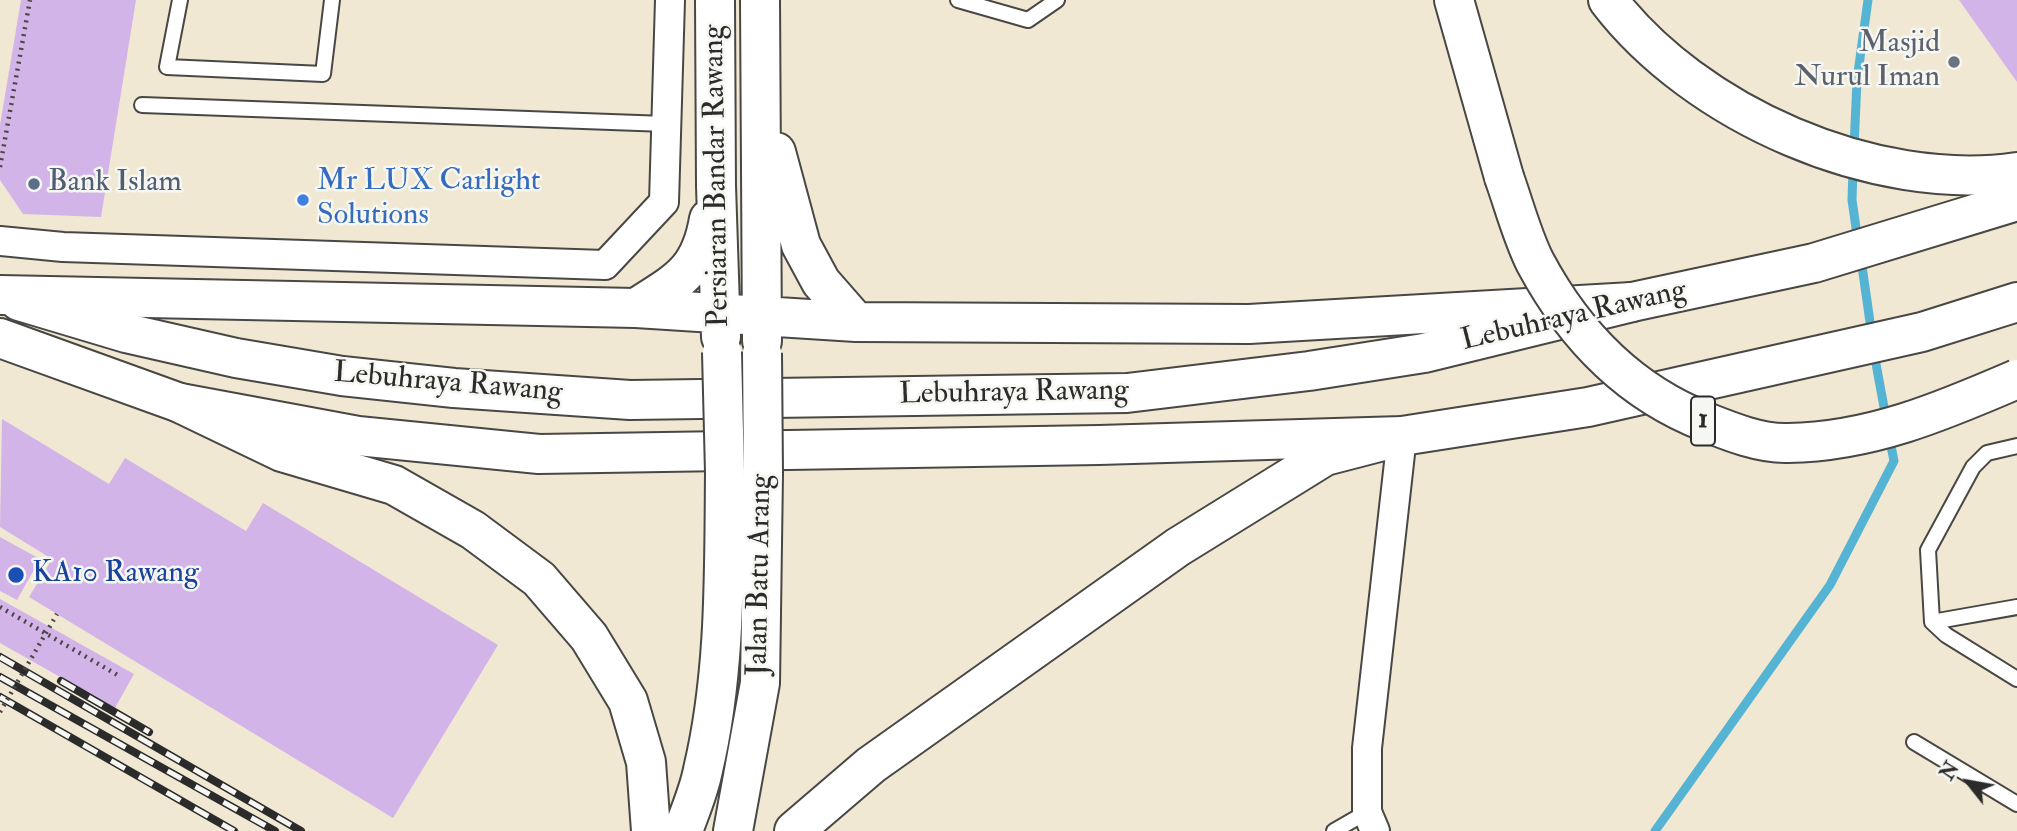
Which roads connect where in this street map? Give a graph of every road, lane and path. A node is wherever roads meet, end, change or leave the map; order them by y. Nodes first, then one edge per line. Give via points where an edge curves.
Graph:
1 (30, 0) edge
2 (180, 0) edge
3 (332, 0) edge
4 (670, 0) edge
5 (715, 0) edge
6 (760, 0) edge
7 (958, 0) edge
8 (1057, 0) edge
9 (1454, 0) edge
10 (1608, 0) edge
11 (761, 88) junction
12 (142, 105) dead end
13 (666, 124) junction
14 (0, 167) edge
15 (2017, 172) edge
16 (716, 186) junction
17 (2008, 209) edge
18 (0, 241) edge
19 (0, 295) edge
20 (1632, 302) junction
21 (2016, 304) edge
22 (636, 308) junction
23 (720, 314) junction
24 (856, 321) junction
25 (762, 334) junction
26 (0, 338) edge
27 (2017, 379) edge
28 (180, 403) junction
29 (1402, 436) junction
30 (2017, 446) edge
31 (0, 607) edge
32 (2017, 607) edge
33 (57, 614) dead end
34 (1933, 621) junction
35 (121, 677) dead end
36 (2017, 679) edge
37 (0, 712) edge
38 (1914, 742) dead end
39 (2017, 804) edge
40 (1371, 821) edge
41 (651, 831) edge
42 (683, 831) edge
43 (733, 831) edge
44 (794, 831) edge
45 (1334, 831) edge

1 - 14 path
2 - 3 lane via 167,67 323,74
4 - 13 street
5 - 16 main road, Persiaran Bandar Rawang
6 - 11 main road, Persiaran Bandar Rawang
7 - 8 lane via 1028,20
9 - 27 main road, 1, bridge via 1504,177 1534,261 1579,332 1618,371 1673,409 1722,429 1786,443 1904,426
10 - 15 main road via 1630,29 1708,93 1778,131 1919,175
11 - 24 main road via 801,245 821,282
11 - 25 main road, Persiaran Bandar Rawang
12 - 13 lane
13 - 18 street via 664,202 605,265
16 - 22 main road via 704,247 690,270
16 - 23 main road, Persiaran Bandar Rawang
17 - 20 main road, Lebuhraya Rawang via 1814,263
19 - 20 main road, Lebuhraya Rawang via 126,333 342,376 630,400 1127,393 1424,353
19 - 22 main road
20 - 24 main road via 1249,324
21 - 29 main road, Lebuhraya Rawang via 1922,332 1588,407
22 - 23 main road
23 - 25 main road
23 - 42 main road, Persiaran Bandar Rawang, bridge via 725,473 722,649 703,773
24 - 25 main road
25 - 43 main road, Jalan Batu Arang, bridge via 761,683
26 - 28 main road, Lebuhraya Rawang
28 - 29 main road, Lebuhraya Rawang via 358,436 539,454
28 - 41 main road via 282,452 394,485 473,530 539,579 589,637 628,701 646,762
29 - 40 street via 1367,748
29 - 44 main road via 1325,457 1189,540 871,765
30 - 34 lane via 1987,453 1973,467 1928,550
31 - 35 path
32 - 34 lane
33 - 37 path, bridge
34 - 36 lane via 1946,635
38 - 39 lane
40 - 45 lane

